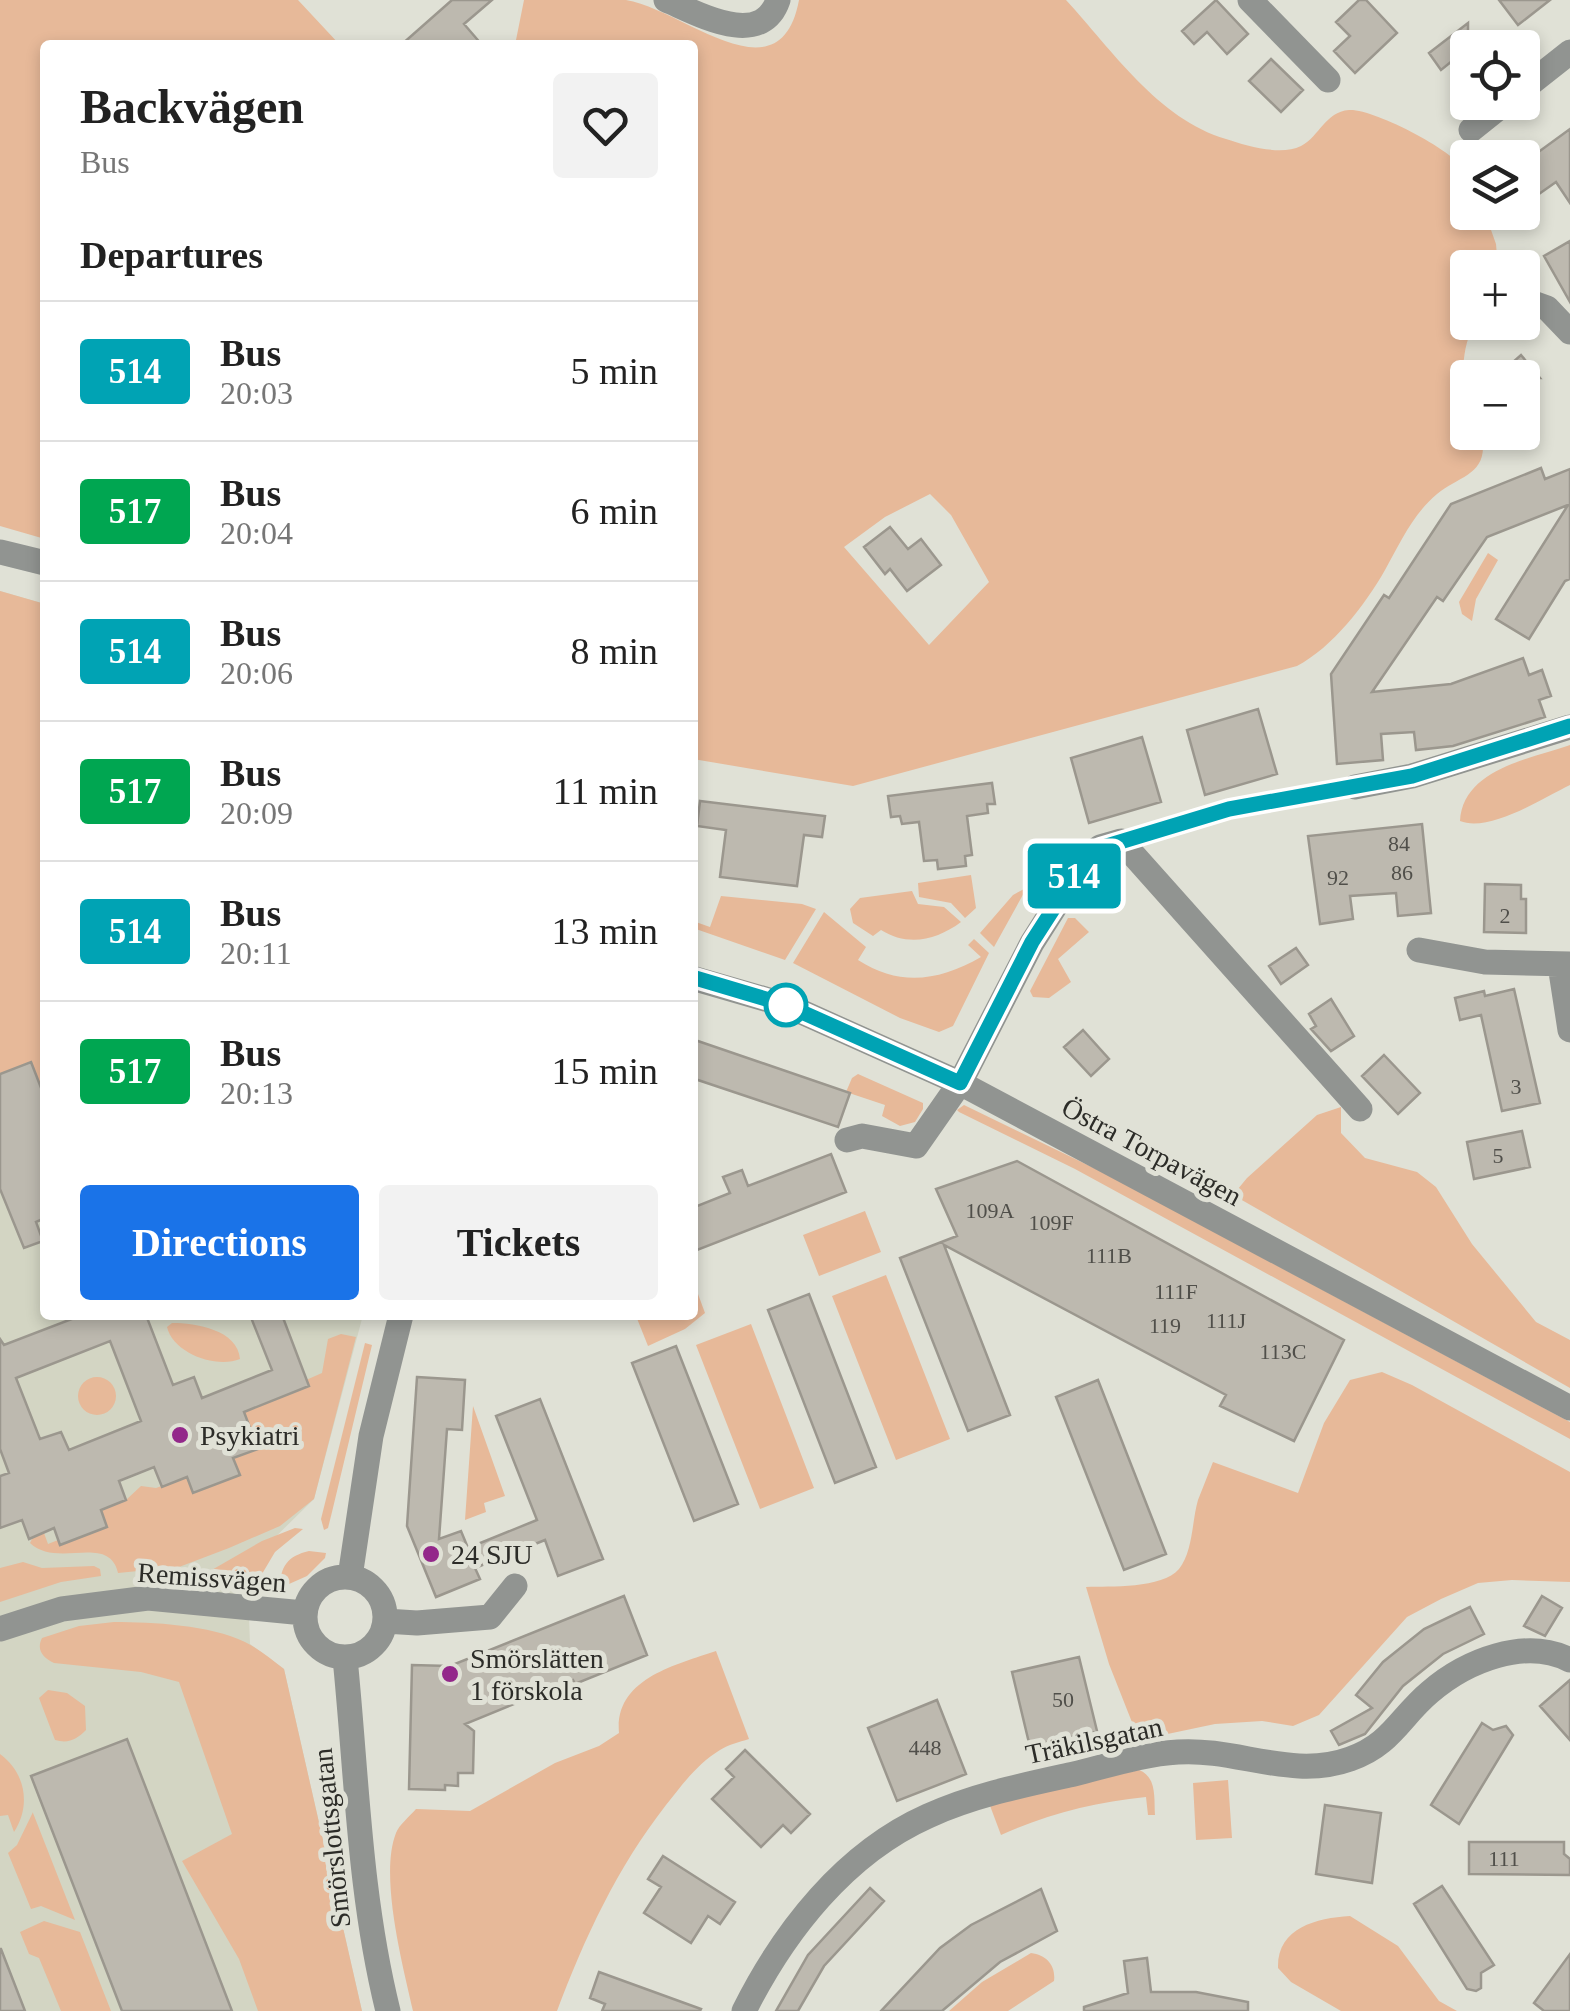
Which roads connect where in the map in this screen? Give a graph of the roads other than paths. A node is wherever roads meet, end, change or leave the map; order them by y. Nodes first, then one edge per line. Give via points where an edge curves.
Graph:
1 (666, 0) edge
2 (778, 0) edge
3 (1250, 0) edge
4 (1570, 52) edge
5 (1540, 76) edge
6 (1328, 80) dead end
7 (1484, 120) edge
8 (1472, 130) dead end
9 (1540, 305) edge
10 (1570, 332) edge
11 (0, 552) edge
12 (40, 562) edge
13 (1570, 726) edge
14 (1355, 786) dead end
15 (1419, 950) dead end
16 (1565, 965) edge
17 (698, 980) edge
18 (1570, 1030) edge
19 (960, 1083) junction
20 (1360, 1109) dead end
21 (847, 1140) dead end
22 (401, 1320) edge
23 (1570, 1408) edge
24 (350, 1577) junction
25 (515, 1586) dead end
26 (304, 1613) junction
27 (385, 1621) junction
28 (0, 1629) edge
29 (345, 1658) junction
30 (1570, 1660) edge
31 (388, 2011) edge
32 (744, 2011) edge

1 - 2 street via 741,26 763,21
3 - 6 street
4 - 5 street
7 - 8 street
9 - 10 street
11 - 12 street
13 - 14 street via 1412,776
15 - 16 street via 1484,962
16 - 18 street
17 - 19 street, Östra Torpavägen via 786,1005
19 - 20 street via 1032,942 1086,858 1120,841
19 - 21 street via 916,1146 862,1136
19 - 23 street, Östra Torpavägen
22 - 24 street via 371,1436
24 - 26 street via 323,1583
24 - 27 street via 376,1592
25 - 27 street via 490,1617
26 - 28 street, Remissvägen via 148,1598 62,1609
26 - 29 street via 318,1648
27 - 29 street via 372,1647
29 - 31 street, Smörslottsgatan via 363,1880
30 - 32 street, Träkilsgatan via 1519,1651 1480,1662 1427,1694 1382,1743 1349,1760 1294,1768 1178,1752 1008,1788 925,1817 872,1849 811,1906

